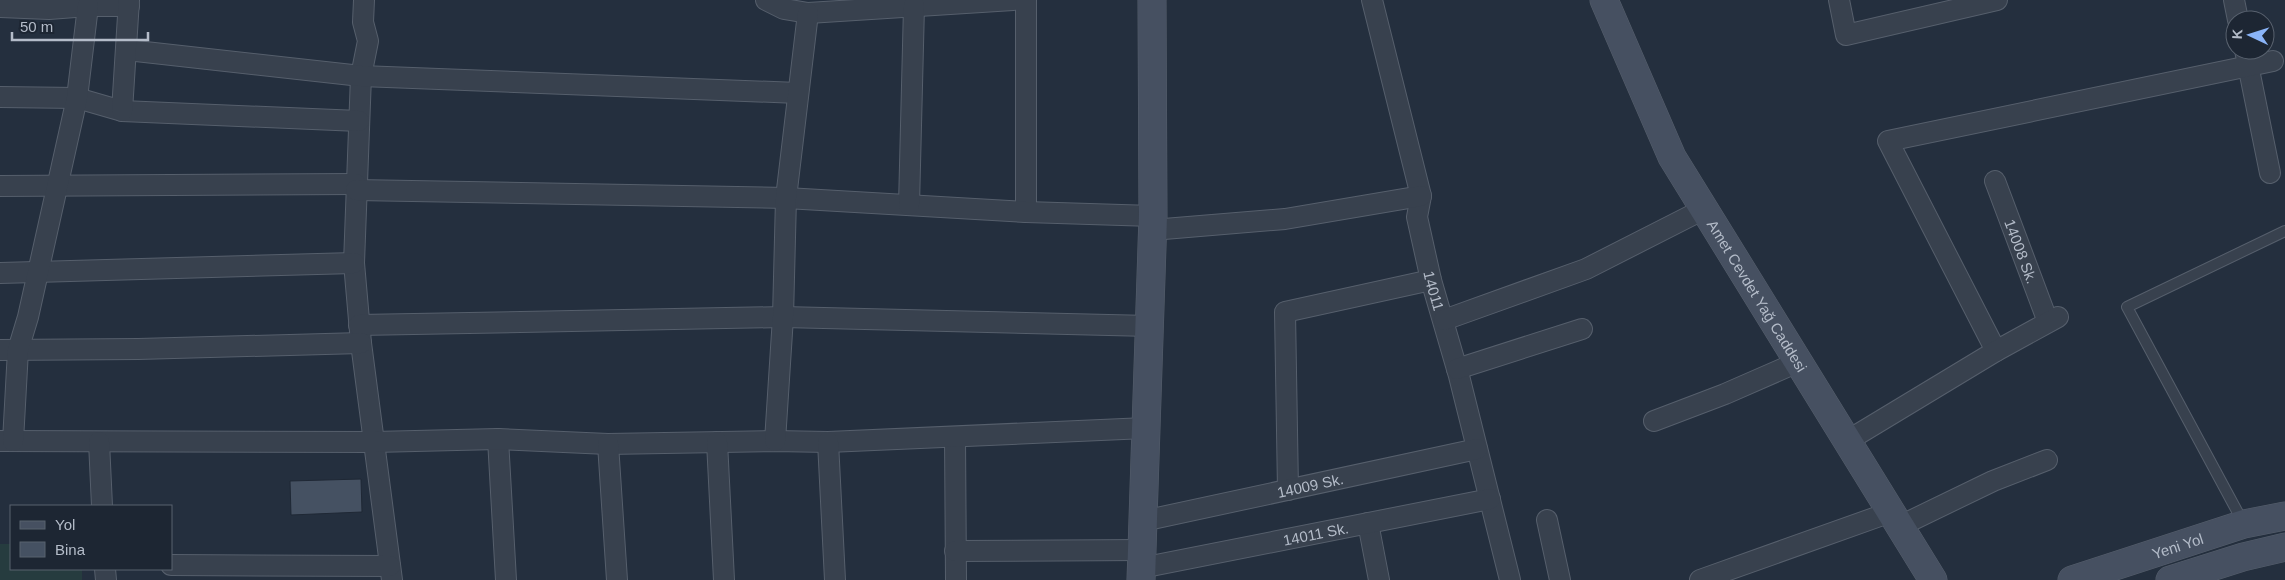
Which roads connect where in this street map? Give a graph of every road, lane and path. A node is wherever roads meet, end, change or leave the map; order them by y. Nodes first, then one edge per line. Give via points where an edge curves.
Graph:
1 (364, 0) edge
2 (766, 0) edge
3 (1013, 0) edge
4 (1026, 0) edge
5 (1152, 0) edge
6 (1372, 0) edge
7 (1604, 0) edge
8 (1839, 0) edge
9 (1997, 0) edge
10 (129, 3) edge
11 (50, 5) edge
12 (0, 6) edge
13 (88, 6) junction
14 (914, 6) junction
15 (808, 14) junction
16 (127, 50) junction
17 (2238, 60) edge
18 (2247, 60) edge
19 (2264, 60) edge
20 (2273, 61) dead end
21 (361, 76) junction
22 (798, 93) junction
23 (0, 97) edge
24 (77, 98) junction
25 (122, 111) junction
26 (359, 121) junction
27 (2270, 173) dead end
28 (1995, 181) dead end
29 (0, 186) edge
30 (58, 187) junction
31 (356, 187) junction
32 (1422, 196) junction
33 (786, 198) junction
34 (908, 205) junction
35 (1704, 210) junction
36 (1026, 212) junction
37 (1153, 223) junction
38 (2285, 231) edge
39 (354, 263) junction
40 (0, 273) edge
41 (38, 273) junction
42 (1431, 280) junction
43 (783, 318) junction
44 (1444, 320) junction
45 (1150, 326) junction
46 (1582, 329) dead end
47 (360, 334) junction
48 (9, 350) edge
49 (1996, 351) junction
50 (1798, 362) junction
51 (1457, 369) junction
52 (1654, 421) dead end
53 (1146, 428) junction
54 (954, 437) junction
55 (498, 439) junction
56 (6, 441) edge
57 (775, 441) junction
58 (1847, 441) junction
59 (99, 442) junction
60 (374, 442) junction
61 (717, 442) junction
62 (828, 442) junction
63 (608, 444) junction
64 (1477, 449) junction
65 (2047, 460) dead end
66 (1288, 490) junction
67 (1490, 500) junction
68 (102, 505) edge
69 (2285, 516) edge
70 (1896, 519) junction
71 (1547, 520) dead end
72 (1143, 521) junction
73 (1368, 524) junction
74 (2244, 524) junction
75 (2285, 547) edge
76 (955, 551) junction
77 (172, 565) edge
78 (1141, 566) edge
79 (391, 573) edge
80 (506, 580) edge
81 (616, 580) edge
82 (724, 580) edge
83 (835, 580) edge
84 (956, 580) edge
85 (1378, 580) edge
86 (1510, 580) edge
87 (1560, 580) edge
88 (1700, 580) edge
89 (1933, 580) edge
90 (2072, 580) edge
91 (2170, 580) edge

1 - 21 street via 363,22 368,41
2 - 15 street via 784,9
3 - 14 street
4 - 36 street
5 - 37 main road
6 - 32 street, 14011
7 - 35 main road, Amet Cevdet Yağ Caddesi via 1672,158
8 - 9 street via 1846,35
10 - 13 street
10 - 16 street
11 - 12 street
11 - 13 street
13 - 24 street
14 - 15 street
14 - 34 street
15 - 22 street
16 - 21 street
16 - 25 street
17 - 49 street via 1888,141
18 - 27 street
19 - 20 street
21 - 22 street
21 - 26 street
22 - 33 street
23 - 24 street
24 - 25 street
24 - 30 street
25 - 26 street
26 - 31 street
28 - 49 street, 14008 Sk. via 2053,319
29 - 30 street
30 - 31 street
30 - 41 street
31 - 33 street
31 - 39 street
32 - 37 street via 1285,219
32 - 42 street, 14011 via 1417,216
33 - 34 street
33 - 43 street
34 - 36 street
35 - 44 street via 1586,269
35 - 50 main road, Amet Cevdet Yağ Caddesi
36 - 37 street
37 - 45 main road
38 - 74 lane via 2127,307
39 - 41 street
39 - 47 street
40 - 41 street
41 - 48 street
42 - 44 street, 14011
42 - 66 street via 1285,312
43 - 45 street
43 - 47 street
43 - 57 street
44 - 51 street, 14011
45 - 53 main road
46 - 51 street
47 - 48 street via 138,349
47 - 60 street
48 - 56 street
49 - 58 street
50 - 52 street
50 - 58 main road, Amet Cevdet Yağ Caddesi
51 - 64 street, 14011
53 - 54 street
53 - 72 main road
54 - 62 street
54 - 76 street
55 - 60 street
55 - 63 street
55 - 80 street
56 - 59 street
57 - 61 street
57 - 62 street
58 - 70 main road, Amet Cevdet Yağ Caddesi
59 - 60 street
59 - 68 street
60 - 79 street
61 - 63 street
61 - 82 street
62 - 83 street
63 - 81 street
64 - 66 street, 14009 Sk.
64 - 67 street, 14011
65 - 70 street
66 - 72 street, 14009 Sk.
67 - 73 street, 14011 Sk.
67 - 86 street, 14011
69 - 74 main road, Yeni Yol
70 - 88 street
70 - 89 main road, Amet Cevdet Yağ Caddesi
71 - 87 street
72 - 78 main road
73 - 78 street, 14011 Sk.
73 - 85 street
74 - 90 main road, Yeni Yol
75 - 91 main road
76 - 78 street, 14011 Sk.
76 - 84 street
77 - 79 street

